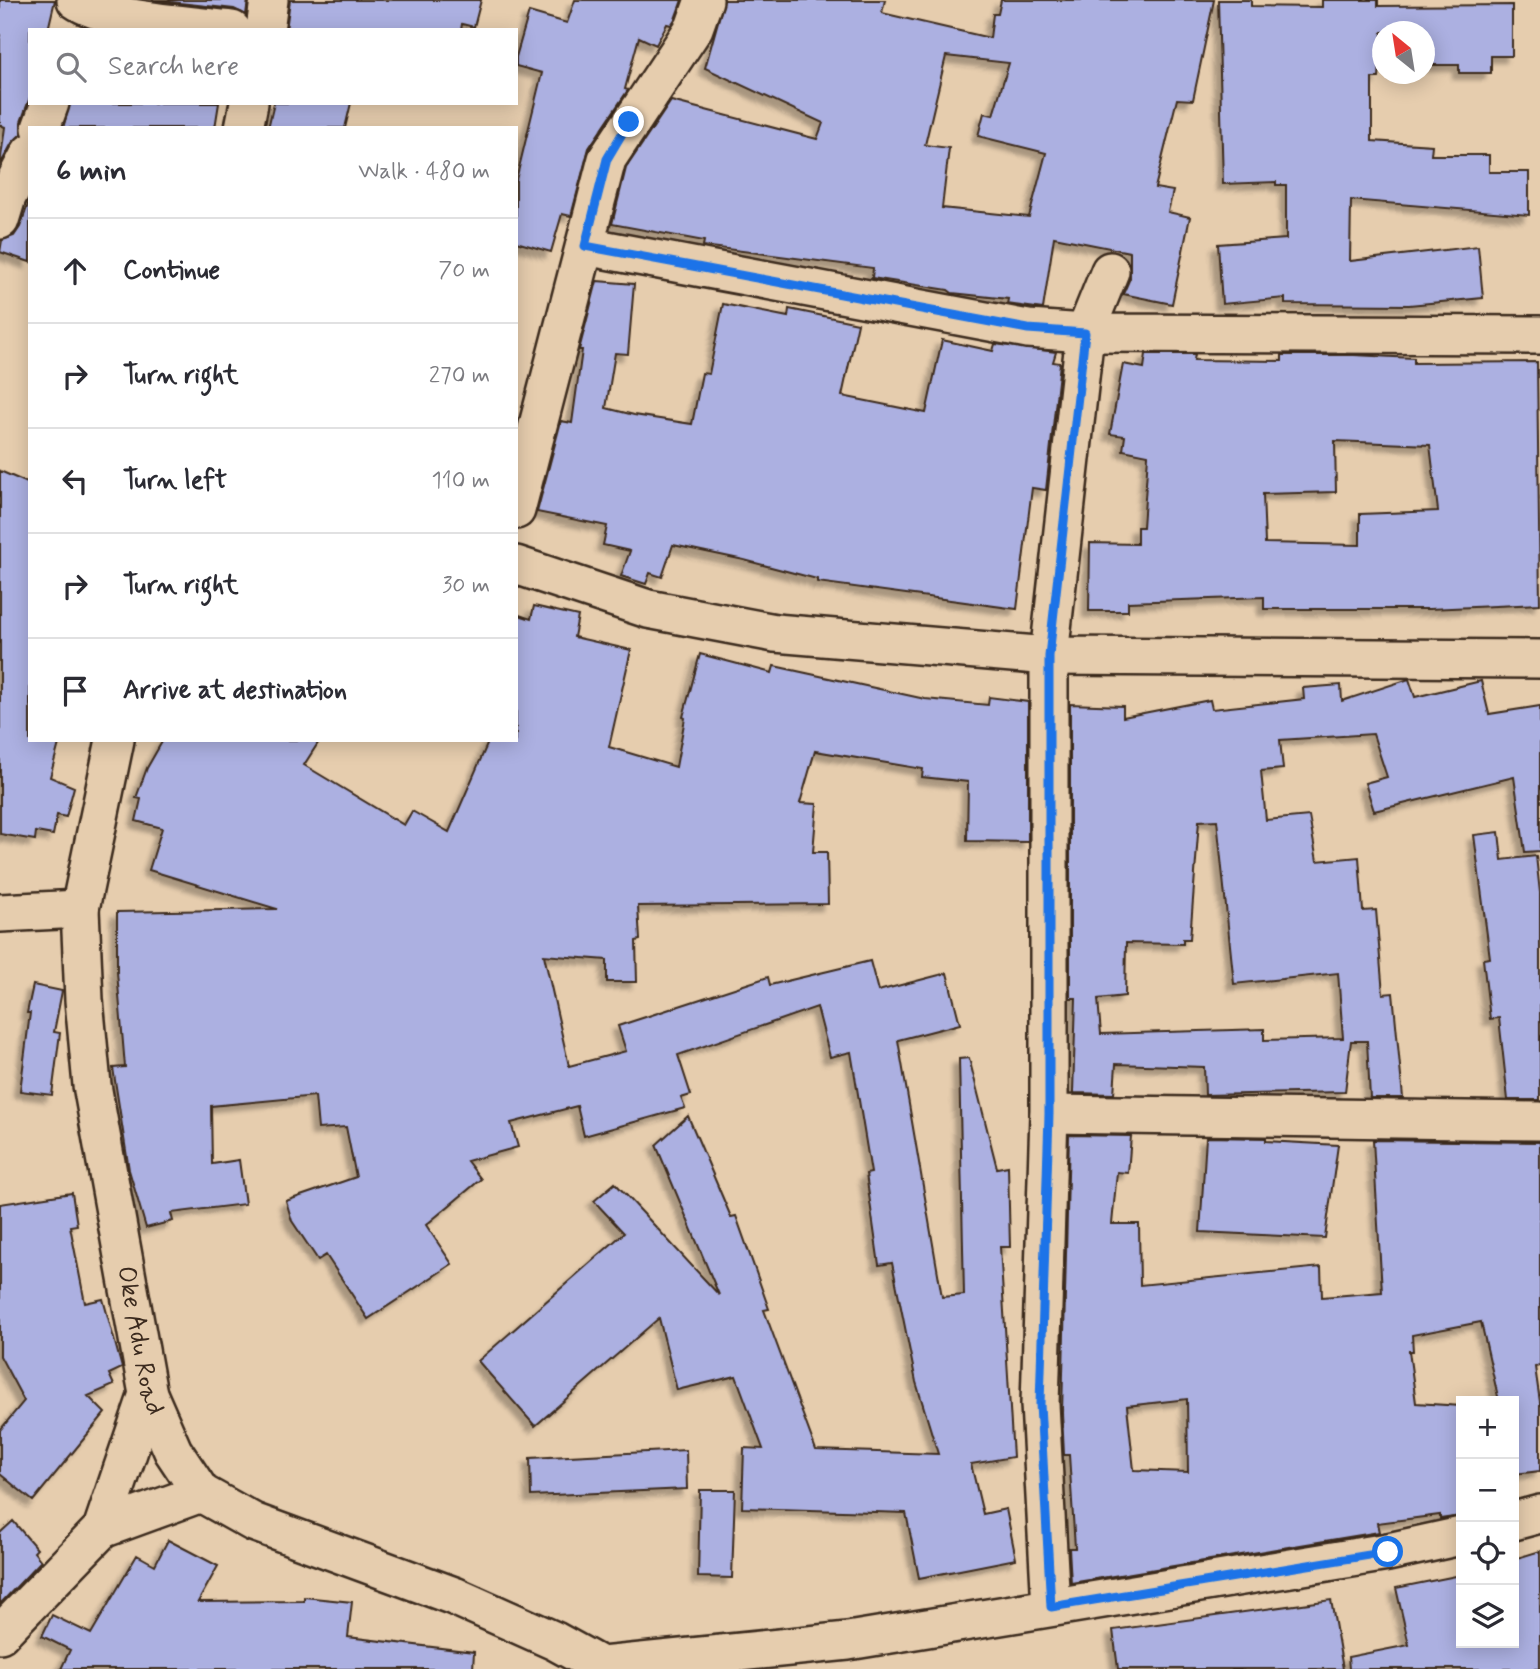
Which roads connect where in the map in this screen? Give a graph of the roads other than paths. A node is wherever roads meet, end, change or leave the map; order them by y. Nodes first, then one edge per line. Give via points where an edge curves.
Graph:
1 (269, 0) edge
2 (704, 0) edge
3 (79, 12) edge
4 (217, 28) edge
5 (265, 28) edge
6 (49, 105) edge
7 (250, 105) edge
8 (42, 126) edge
9 (244, 126) edge
10 (28, 157) edge
11 (0, 220) edge
12 (585, 246) junction
13 (1110, 271) dead end
14 (1085, 333) junction
15 (1540, 335) edge
16 (518, 502) edge
17 (518, 566) edge
18 (1049, 656) junction
19 (1540, 659) edge
20 (115, 742) edge
21 (80, 909) junction
22 (0, 913) edge
23 (1049, 1114) junction
24 (1540, 1121) edge
25 (148, 1394) junction
26 (201, 1493) junction
27 (1540, 1514) edge
28 (1519, 1520) edge
29 (102, 1529) junction
30 (1456, 1537) edge
31 (1051, 1607) junction
32 (0, 1634) edge
33 (604, 1667) edge

1 - 5 street
2 - 12 street via 694,28 607,159
3 - 4 street
6 - 8 street
7 - 9 street
10 - 11 street via 6,197
12 - 14 street via 1028,329
12 - 16 street
13 - 14 street
14 - 15 street
14 - 18 street
17 - 18 street via 648,609 775,634
18 - 19 street
18 - 23 street
20 - 21 street, Oke Adu Road
21 - 22 street
21 - 25 street, Oke Adu Road via 92,1084
23 - 24 street
23 - 31 street via 1040,1404
25 - 26 street, Oke Adu Road via 173,1451
25 - 29 street
26 - 29 street
26 - 33 street, Oke Adu Road via 253,1522 454,1596
27 - 28 street
29 - 32 street
30 - 31 street
31 - 33 street via 848,1642

